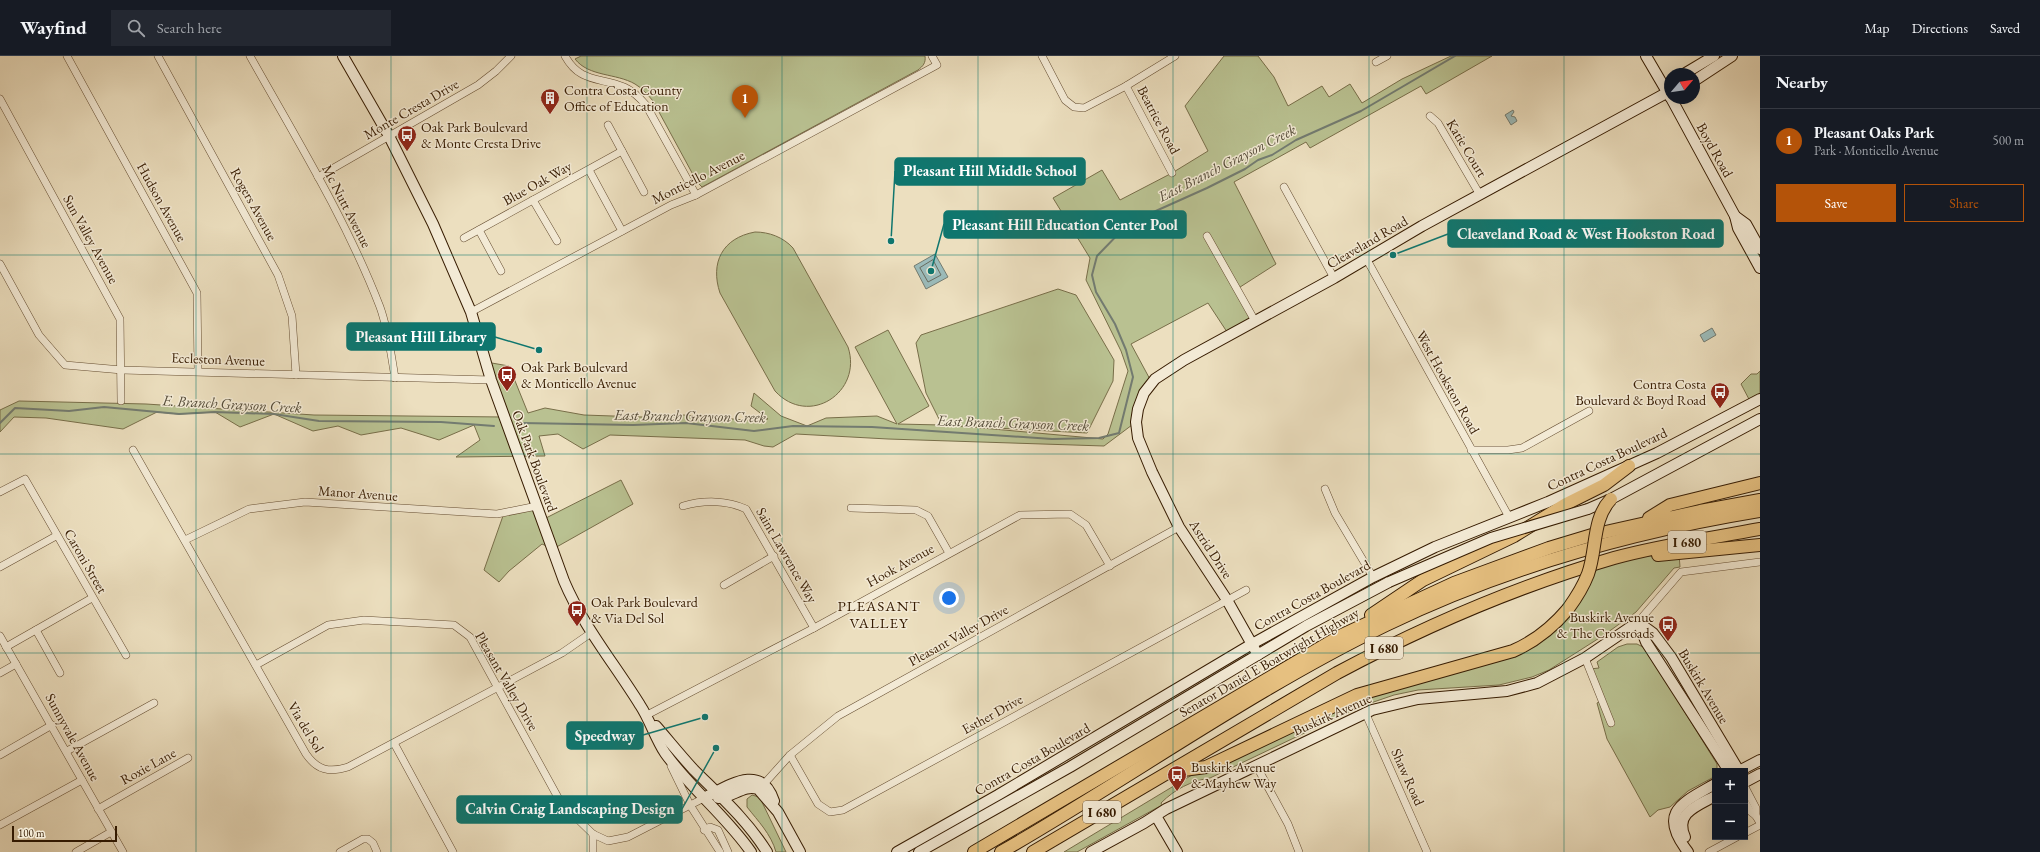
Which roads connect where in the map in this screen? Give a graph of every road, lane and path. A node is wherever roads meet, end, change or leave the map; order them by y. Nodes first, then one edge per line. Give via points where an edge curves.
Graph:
1 (67, 56) edge
2 (158, 56) edge
3 (250, 56) edge
4 (343, 56) edge
5 (511, 56) edge
6 (565, 56) edge
7 (932, 56) edge
8 (1042, 56) edge
9 (1174, 56) edge
10 (1387, 56) edge
11 (1646, 56) edge
12 (1714, 56) edge
13 (1732, 56) edge
14 (1376, 62) dead end
15 (1694, 68) edge
16 (1700, 77) edge
17 (1664, 84) edge
18 (1126, 86) junction
19 (1664, 96) edge
20 (0, 99) edge
21 (1676, 104) edge
22 (1430, 116) dead end
23 (608, 125) dead end
24 (389, 136) junction
25 (622, 151) junction
26 (589, 170) junction
27 (1172, 173) dead end
28 (318, 177) junction
29 (1284, 187) dead end
30 (644, 192) dead end
31 (696, 195) junction
32 (1480, 195) junction
33 (534, 200) junction
34 (1735, 216) junction
35 (479, 230) junction
36 (622, 231) junction
37 (1207, 236) dead end
38 (464, 238) dead end
39 (557, 241) dead end
40 (1760, 249) edge
41 (1366, 258) junction
42 (0, 264) edge
43 (1760, 268) edge
44 (502, 271) dead end
45 (1334, 278) junction
46 (471, 312) junction
47 (1255, 321) junction
48 (122, 370) junction
49 (198, 371) junction
50 (296, 375) junction
51 (395, 378) junction
52 (491, 380) junction
53 (1760, 399) edge
54 (121, 401) dead end
55 (1590, 411) dead end
56 (1760, 419) edge
57 (133, 450) dead end
58 (1471, 450) junction
59 (1145, 455) joint
60 (1628, 466) junction
61 (1760, 483) edge
62 (1325, 489) dead end
63 (0, 492) edge
64 (1611, 499) junction
65 (1760, 500) edge
66 (536, 506) junction
67 (683, 506) dead end
68 (851, 508) dead end
69 (1760, 511) edge
70 (1509, 518) junction
71 (1640, 523) junction
72 (1179, 527) junction
73 (1760, 529) edge
74 (56, 536) junction
75 (185, 540) junction
76 (1760, 545) edge
77 (949, 553) junction
78 (774, 556) junction
79 (1615, 558) junction
80 (1760, 562) edge
81 (1110, 566) junction
82 (0, 567) edge
83 (1373, 577) junction
84 (724, 585) dead end
85 (1246, 590) dead end
86 (92, 598) junction
87 (1227, 600) junction
88 (1638, 622) junction
89 (814, 628) junction
90 (36, 630) junction
91 (591, 633) junction
92 (1342, 635) junction
93 (0, 636) edge
94 (1252, 644) junction
95 (6, 647) junction
96 (126, 655) dead end
97 (1258, 655) junction
98 (1585, 658) junction
99 (16, 664) junction
100 (256, 665) junction
101 (0, 672) edge
102 (60, 673) dead end
103 (498, 687) junction
104 (154, 703) dead end
105 (1365, 712) junction
106 (647, 715) junction
107 (1611, 723) dead end
108 (52, 725) junction
109 (394, 743) junction
110 (67, 751) junction
111 (665, 753) junction
112 (0, 755) edge
113 (790, 755) junction
114 (188, 758) dead end
115 (1760, 760) edge
116 (1256, 764) junction
117 (1726, 768) edge
118 (1737, 768) edge
119 (1745, 768) edge
120 (1171, 772) junction
121 (1760, 774) edge
122 (82, 780) junction
123 (1748, 780) edge
124 (764, 784) junction
125 (1712, 786) edge
126 (1748, 793) edge
127 (721, 794) junction
128 (704, 798) junction
129 (1712, 798) edge
130 (1746, 804) edge
131 (690, 805) junction
132 (98, 808) junction
133 (778, 812) junction
134 (1156, 816) junction
135 (1756, 816) junction
136 (1760, 824) edge
137 (0, 825) edge
138 (704, 830) junction
139 (1748, 831) edge
140 (111, 832) junction
141 (593, 834) junction
142 (1731, 840) edge
143 (76, 852) edge
144 (123, 852) edge
145 (340, 852) edge
146 (378, 852) edge
147 (453, 852) edge
148 (593, 852) edge
149 (720, 852) edge
150 (728, 852) edge
151 (751, 852) edge
152 (767, 852) edge
153 (800, 852) edge
154 (897, 852) edge
155 (919, 852) edge
156 (974, 852) edge
157 (1001, 852) edge
158 (1033, 852) edge
159 (1091, 852) edge
160 (1177, 852) edge
161 (1299, 852) edge
162 (1427, 852) edge
163 (1689, 852) edge
164 (1709, 852) edge

1 - 49 street, Hudson Avenue via 197,293
2 - 50 street, Rogers Avenue via 278,275 292,316
3 - 28 street, Mc Nutt Avenue
4 - 24 main road, Oak Park Boulevard
5 - 24 street, Monte Cresta Drive via 496,72 478,85
6 - 31 street via 571,67 580,74 624,87 637,95 646,105
7 - 31 street, Monticello Avenue via 937,65
8 - 18 street via 1065,100 1074,106 1084,108
9 - 18 street, Beatrice Road
10 - 14 street
11 - 17 main road, Boyd Road
12 - 15 main road
13 - 16 main road
18 - 27 street, Beatrice Road
19 - 32 main road, Cleaveland Road
20 - 48 street, Sun Valley Avenue via 120,319
21 - 34 main road, Boyd Road
22 - 32 street, Katie Court via 1438,123
23 - 25 street
24 - 28 street, Monte Cresta Drive
24 - 46 main road, Oak Park Boulevard via 433,224
25 - 26 street, Blue Oak Way
25 - 30 street
26 - 33 street, Blue Oak Way
26 - 36 street
28 - 51 street, Mc Nutt Avenue via 380,308 390,344
29 - 45 street
31 - 36 street, Monticello Avenue
32 - 41 main road, Cleaveland Road
33 - 35 street, Blue Oak Way
33 - 39 street
34 - 40 main road, Boyd Road via 1746,224
34 - 43 main road, Boyd Road via 1738,228
35 - 38 street, Blue Oak Way
35 - 44 street
36 - 46 street, Monticello Avenue
37 - 47 street
41 - 45 main road, Cleaveland Road
41 - 58 street, West Hookston Road
42 - 48 street, Eccleston Avenue via 39,335 65,365
45 - 47 main road, Cleaveland Road
46 - 52 main road, Oak Park Boulevard
47 - 59 main road, Cleaveland Road via 1155,379 1144,393 1137,410 1138,438
48 - 49 street, Eccleston Avenue
48 - 54 street, Sun Valley Avenue
49 - 50 street, Eccleston Avenue
50 - 51 street, Eccleston Avenue
51 - 52 street, Eccleston Avenue
52 - 66 main road, Oak Park Boulevard
53 - 60 main road, Contra Costa Boulevard
55 - 58 street via 1522,448
56 - 64 main road, Contra Costa Boulevard
57 - 75 street, Via del Sol
58 - 70 street, West Hookston Road
59 - 72 main road, Astrid Drive
60 - 70 main road, Contra Costa Boulevard
60 - 92 highway via 1604,485 1566,504 1514,536 1423,580
61 - 71 highway via 1670,505
62 - 83 street via 1335,512
63 - 74 street, Caroni Street via 25,479
64 - 97 main road, Contra Costa Boulevard, bridge via 1570,515 1491,538 1389,582
64 - 120 highway, bridge via 1600,513 1588,574 1580,593 1544,635 1530,644 1357,695 1206,767
65 - 71 highway, Senator Daniel E Boatwright Highway / I 680
66 - 75 street, Manor Avenue via 497,514 305,502 249,509
66 - 91 main road, Oak Park Boulevard via 572,600
67 - 78 street, Saint Lawrence Way via 699,502 735,504 746,509
68 - 77 street via 916,510 928,516
69 - 157 highway, I 680 via 1640,534 1565,555 1512,572 1400,619 1272,688
70 - 83 main road, Contra Costa Boulevard via 1435,547
71 - 92 highway, Senator Daniel E Boatwright Highway / I 680 via 1549,548 1454,583
72 - 81 street, Pleasant Valley Drive
72 - 87 main road, Astrid Drive
73 - 79 highway, I 680
74 - 82 street
74 - 86 street, Caroni Street
75 - 100 street, Via del Sol
76 - 79 highway
77 - 81 street, Hook Avenue via 1020,515 1070,514 1086,525
77 - 89 street, Hook Avenue
78 - 84 street
78 - 89 street, Saint Lawrence Way
79 - 120 highway, I 680 via 1504,596 1388,646 1283,703
80 - 88 street via 1681,572
81 - 113 street, Pleasant Valley Drive via 838,716
83 - 94 main road, Contra Costa Boulevard
85 - 87 street, Esther Drive
86 - 90 street
86 - 96 street, Caroni Street
87 - 94 main road, Astrid Drive
87 - 113 street, Esther Drive via 842,810 830,812 818,804
88 - 98 main road, Buskirk Avenue
88 - 117 main road, Buskirk Avenue via 1646,642
88 - 118 main road, Buskirk Avenue via 1653,632 1672,657
89 - 106 street, Hook Avenue
90 - 95 street
90 - 102 street
91 - 103 street, Via del Sol via 562,653
91 - 106 main road, Oak Park Boulevard
92 - 156 highway, Senator Daniel E Boatwright Highway / I 680
93 - 95 street, Sunnyvale Avenue
94 - 97 main road, Astrid Drive
94 - 154 main road, Contra Costa Boulevard via 1012,788
95 - 99 street, Sunnyvale Avenue
97 - 155 main road, Contra Costa Boulevard via 1011,801
98 - 105 main road, Buskirk Avenue via 1537,683 1507,691 1418,699
98 - 107 street
99 - 101 street
99 - 108 street, Sunnyvale Avenue
100 - 103 street, Pleasant Valley Drive via 328,625 364,620 454,625 470,637
100 - 109 street, Via del Sol via 306,754 319,768 334,771 348,767
103 - 109 street, Via del Sol
103 - 141 street, Pleasant Valley Drive via 561,803
104 - 110 street
105 - 116 main road, Buskirk Avenue
105 - 162 street, Shaw Road
106 - 111 main road, Oak Park Boulevard
106 - 127 main road, Oak Park Boulevard via 694,769
108 - 110 street, Sunnyvale Avenue
108 - 112 street
109 - 147 street
110 - 122 street, Sunnyvale Avenue
111 - 128 main road, Oak Park Boulevard
111 - 131 street, Oak Park Boulevard
113 - 124 street, Pleasant Valley Drive
114 - 132 street, Roxie Lane
115 - 119 main road, Buskirk Avenue
116 - 134 main road, Buskirk Avenue
116 - 161 street via 1288,824
120 - 158 highway, I 680
121 - 123 main road
122 - 132 street, Sunnyvale Avenue
122 - 137 street
124 - 127 main road via 746,779
124 - 133 main road via 769,789
125 - 163 main road via 1686,801 1674,815 1674,828
126 - 135 street via 1756,808
127 - 128 main road
127 - 133 main road via 755,788 763,793
127 - 152 main road, Oak Park Boulevard
128 - 131 street
128 - 151 main road, Oak Park Boulevard via 719,812
129 - 163 main road via 1682,818 1682,829
130 - 135 street
131 - 138 street, Oak Park Boulevard
131 - 141 street, Pleasant Valley Drive via 628,837 608,841
132 - 140 street, Sunnyvale Avenue
133 - 153 main road
134 - 159 main road, Buskirk Avenue
134 - 160 main road
135 - 136 street
136 - 139 street
138 - 149 street, Oak Park Boulevard
138 - 150 street via 710,827 718,830
140 - 143 street
140 - 144 street, Sunnyvale Avenue
141 - 148 street
142 - 164 street
145 - 146 street via 368,839

